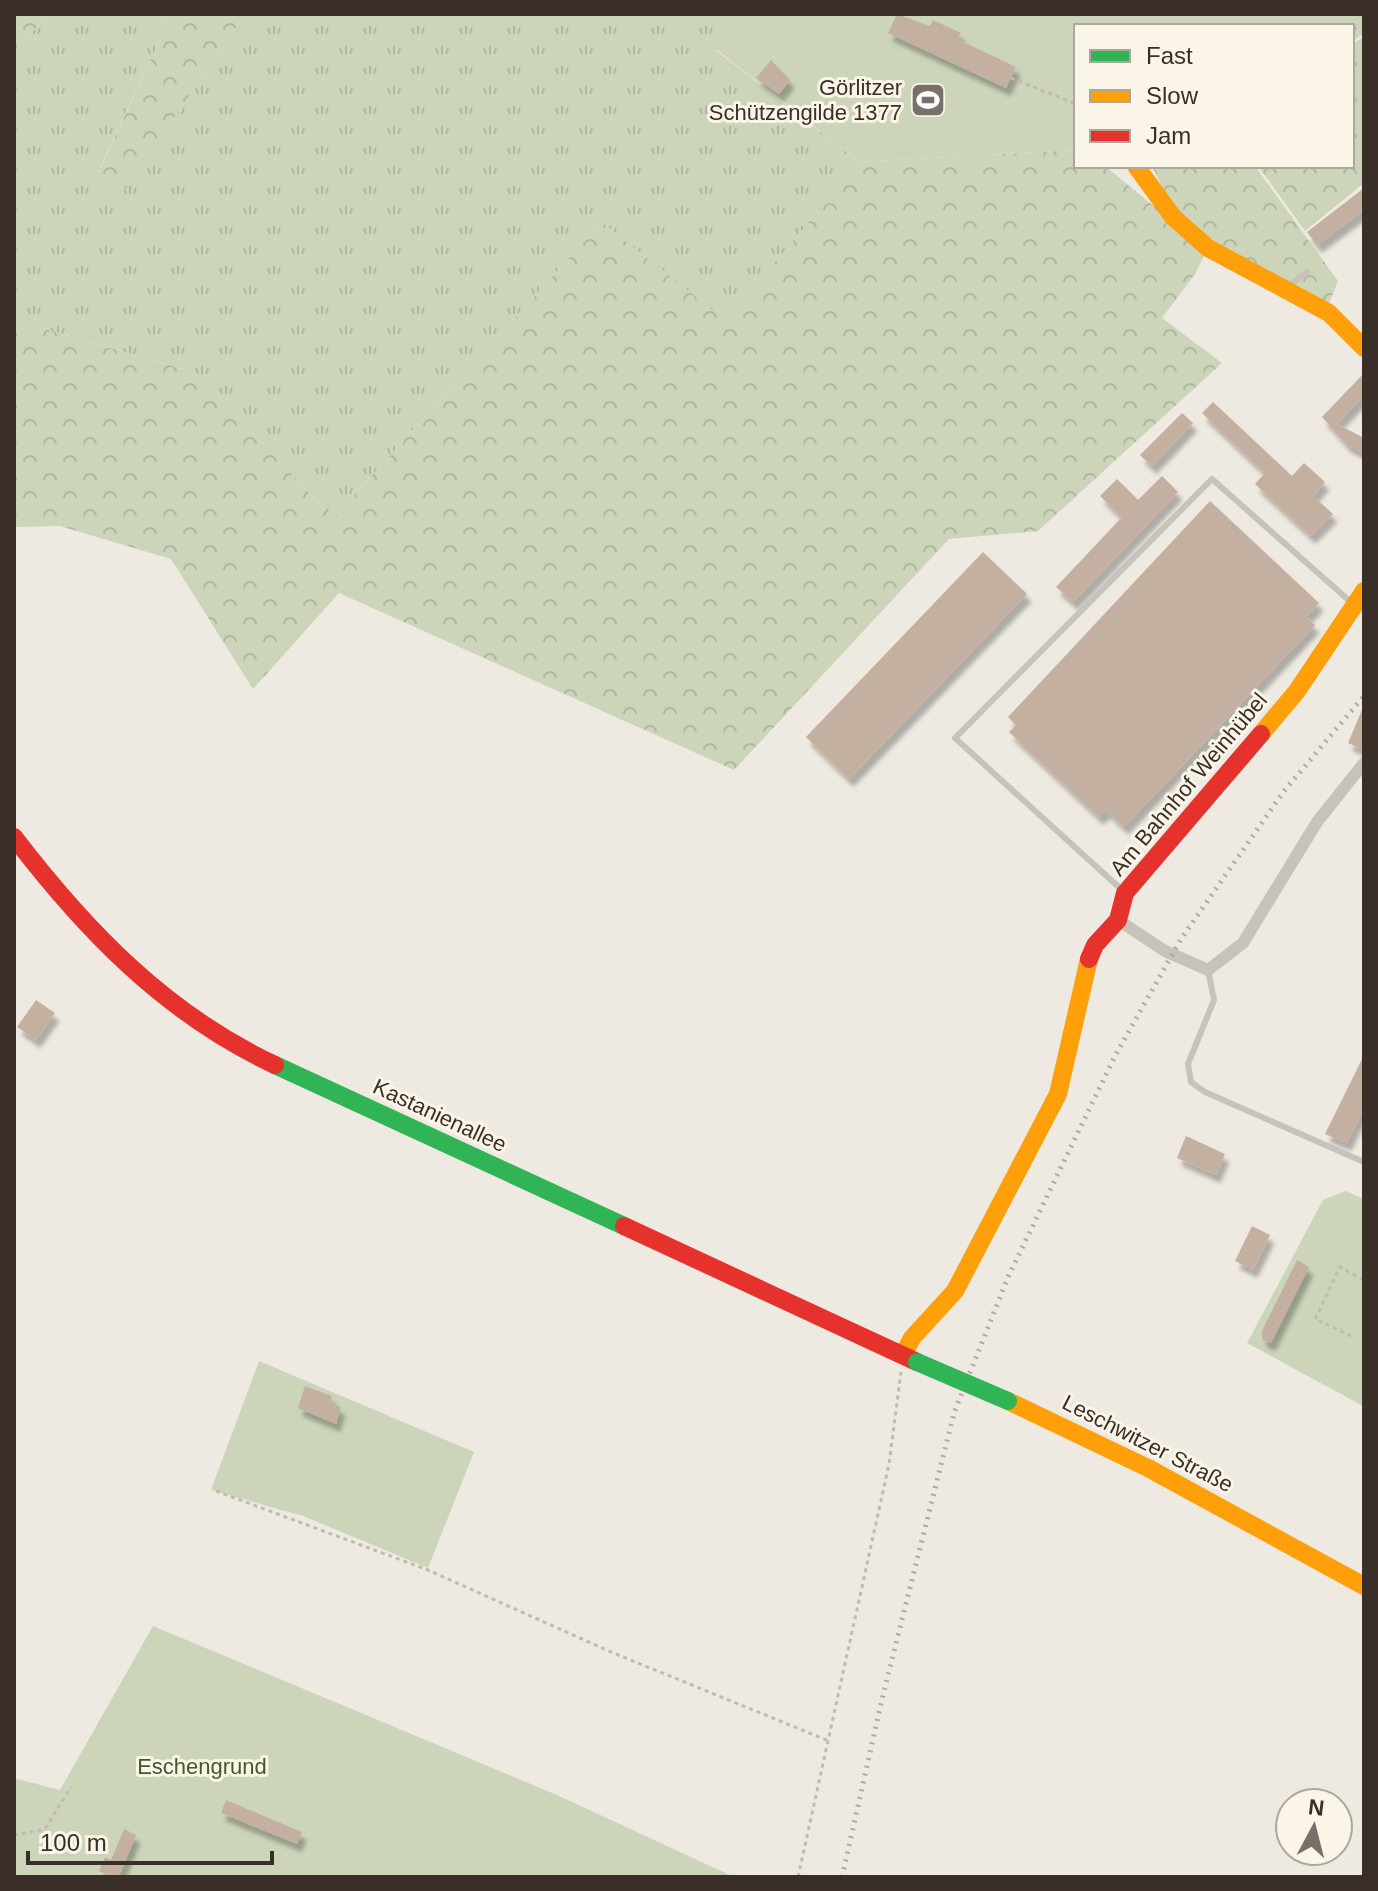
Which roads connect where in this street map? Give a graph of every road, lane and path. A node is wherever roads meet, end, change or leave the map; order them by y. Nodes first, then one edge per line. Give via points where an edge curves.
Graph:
1 (1011, 78) dead end
2 (1074, 103) edge
3 (1137, 168) edge
4 (1307, 272) dead end
5 (1284, 289) junction
6 (1364, 348) edge
7 (1360, 599) edge
8 (1364, 763) edge
9 (14, 837) edge
10 (1125, 893) junction
11 (1118, 920) junction
12 (1208, 970) junction
13 (1364, 1162) edge
14 (1364, 1280) edge
15 (1351, 1336) dead end
16 (910, 1358) junction
17 (216, 1491) dead end
18 (1364, 1586) edge
19 (829, 1741) junction
20 (71, 1787) dead end
21 (14, 1835) edge
22 (798, 1877) edge

1 - 2 path
3 - 5 street via 1173,217 1208,248
4 - 5 lane
5 - 6 street via 1329,313
7 - 10 street, Am Bahnhof Weinhübel via 1297,691
7 - 10 lane via 1212,479 955,738
8 - 12 street via 1317,822 1243,943
9 - 16 street, Kastanienallee via 112,952 210,1029 267,1061
10 - 11 street, Am Bahnhof Weinhübel
11 - 12 street via 1165,951
11 - 16 street, Am Bahnhof Weinhübel via 1095,945 1083,973 1058,1094 955,1291 912,1338
12 - 13 lane via 1214,1000 1188,1064 1191,1082
14 - 15 path via 1340,1267 1315,1319
16 - 18 street, Leschwitzer Straße, bridge via 1148,1468
16 - 19 path
17 - 19 path via 428,1570
19 - 22 path
20 - 21 path via 45,1829

